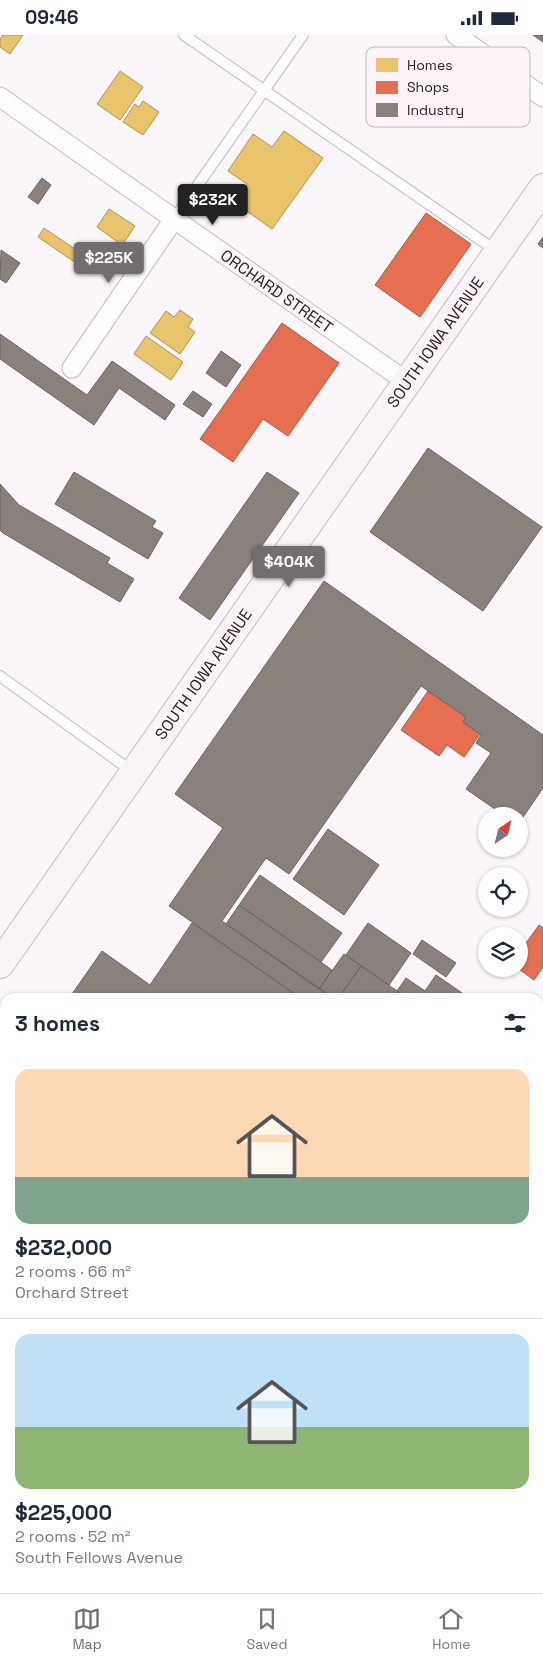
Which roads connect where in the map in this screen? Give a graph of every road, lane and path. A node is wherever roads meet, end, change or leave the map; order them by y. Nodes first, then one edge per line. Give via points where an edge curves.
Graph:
1 (184, 35) edge
2 (303, 35) edge
3 (456, 35) edge
4 (473, 47) edge
5 (530, 88) edge
6 (264, 90) junction
7 (0, 97) edge
8 (543, 97) edge
9 (543, 188) edge
10 (174, 219) junction
11 (498, 252) junction
12 (72, 368) dead end
13 (407, 382) junction
14 (0, 676) edge
15 (134, 773) junction
16 (0, 964) edge

1 - 6 lane
2 - 6 lane
3 - 4 street
5 - 8 street
6 - 10 lane
6 - 11 lane
7 - 10 street, ORCHARD STREET
9 - 11 main road, SOUTH IOWA AVENUE
10 - 12 street
10 - 13 street, ORCHARD STREET
11 - 13 main road, SOUTH IOWA AVENUE
13 - 15 main road, SOUTH IOWA AVENUE
14 - 15 lane
15 - 16 main road, SOUTH IOWA AVENUE

